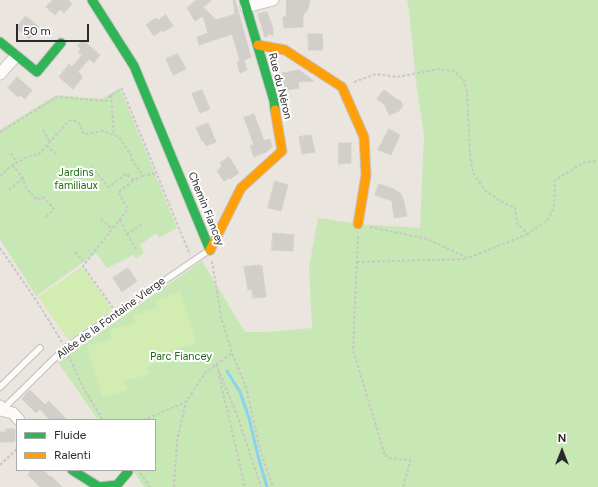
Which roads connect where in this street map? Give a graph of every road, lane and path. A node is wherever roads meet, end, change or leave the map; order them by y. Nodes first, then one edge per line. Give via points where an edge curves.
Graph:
1 (92, 0) edge
2 (273, 0) edge
3 (245, 3) edge
4 (0, 42) edge
5 (61, 43) dead end
6 (258, 45) junction
7 (16, 56) junction
8 (0, 74) edge
9 (342, 87) junction
10 (111, 95) junction
11 (43, 130) dead end
12 (0, 132) edge
13 (114, 134) junction
14 (50, 142) junction
15 (47, 145) junction
16 (11, 154) dead end
17 (57, 156) dead end
18 (598, 161) edge
19 (17, 163) junction
20 (12, 165) junction
21 (157, 173) junction
22 (0, 176) edge
23 (143, 176) junction
24 (23, 178) junction
25 (81, 179) dead end
26 (134, 180) junction
27 (9, 190) dead end
28 (45, 218) dead end
29 (101, 219) dead end
30 (120, 220) junction
31 (143, 224) dead end
32 (358, 224) joint
33 (369, 227) dead end
34 (112, 229) junction
35 (127, 234) junction
36 (528, 234) junction
37 (0, 248) edge
38 (136, 249) dead end
39 (210, 250) junction
40 (76, 252) dead end
41 (468, 258) junction
42 (193, 261) junction
43 (86, 262) junction
44 (357, 262) junction
45 (116, 312) junction
46 (40, 348) dead end
47 (65, 348) junction
48 (232, 353) junction
49 (216, 364) junction
50 (0, 387) edge
51 (186, 402) junction
52 (0, 409) edge
53 (18, 419) edge
54 (101, 419) edge
55 (145, 419) edge
56 (16, 450) edge
57 (0, 465) edge
58 (74, 471) edge
59 (138, 471) edge
60 (128, 472) dead end
61 (150, 487) edge
62 (174, 487) edge
63 (245, 487) edge
64 (261, 487) edge
65 (272, 487) edge
66 (403, 487) edge

1 - 39 street, Chemin Fiancey via 134,66
2 - 3 street
3 - 6 street, Rue du Néron
4 - 7 street
5 - 7 street via 36,72
6 - 9 street via 285,50
6 - 39 street, Rue du Néron via 274,102 282,151 241,188
7 - 8 street
9 - 32 street via 364,137 366,175
9 - 36 path via 376,74 397,77 439,69 454,71 464,80 467,92 473,174 485,190 515,208 517,223
10 - 12 path via 106,101 57,97
10 - 13 path
10 - 21 path via 122,89
11 - 14 path
13 - 14 path via 103,131 86,134 82,132 80,124 73,120 69,121
13 - 23 path via 119,137
14 - 15 path
15 - 17 path
15 - 19 path via 39,154
16 - 19 path
18 - 36 path via 585,162 555,180 554,208 547,221
19 - 20 path
20 - 22 path
20 - 24 path
21 - 23 path
21 - 42 path
23 - 26 path
24 - 27 path
24 - 28 path via 26,188 37,200 43,197 54,209
25 - 26 path via 92,168 109,187 126,174
26 - 30 path via 118,192 128,209
29 - 34 path
30 - 34 path
30 - 35 path
31 - 35 path
32 - 44 path
33 - 41 path via 427,239
34 - 43 path
35 - 38 path
36 - 41 path
37 - 47 path
39 - 42 lane, Allée de la Fontaine Vierge
39 - 48 path, Chemin Fiancey via 221,317
40 - 43 path
41 - 44 path
42 - 45 lane, Allée de la Fontaine Vierge
43 - 45 path via 83,266
44 - 66 path via 353,350 384,455 410,460
45 - 47 lane, Allée de la Fontaine Vierge
46 - 50 lane
47 - 52 lane, Allée de la Fontaine Vierge
47 - 54 path
48 - 49 path
48 - 65 path, Chemin Fiancey via 246,387 260,450
49 - 51 path via 205,373
49 - 63 path
49 - 64 path via 239,420
51 - 55 path
51 - 62 path via 177,440
52 - 53 street via 13,413
56 - 57 path
58 - 60 street via 99,487 117,485
59 - 61 path

